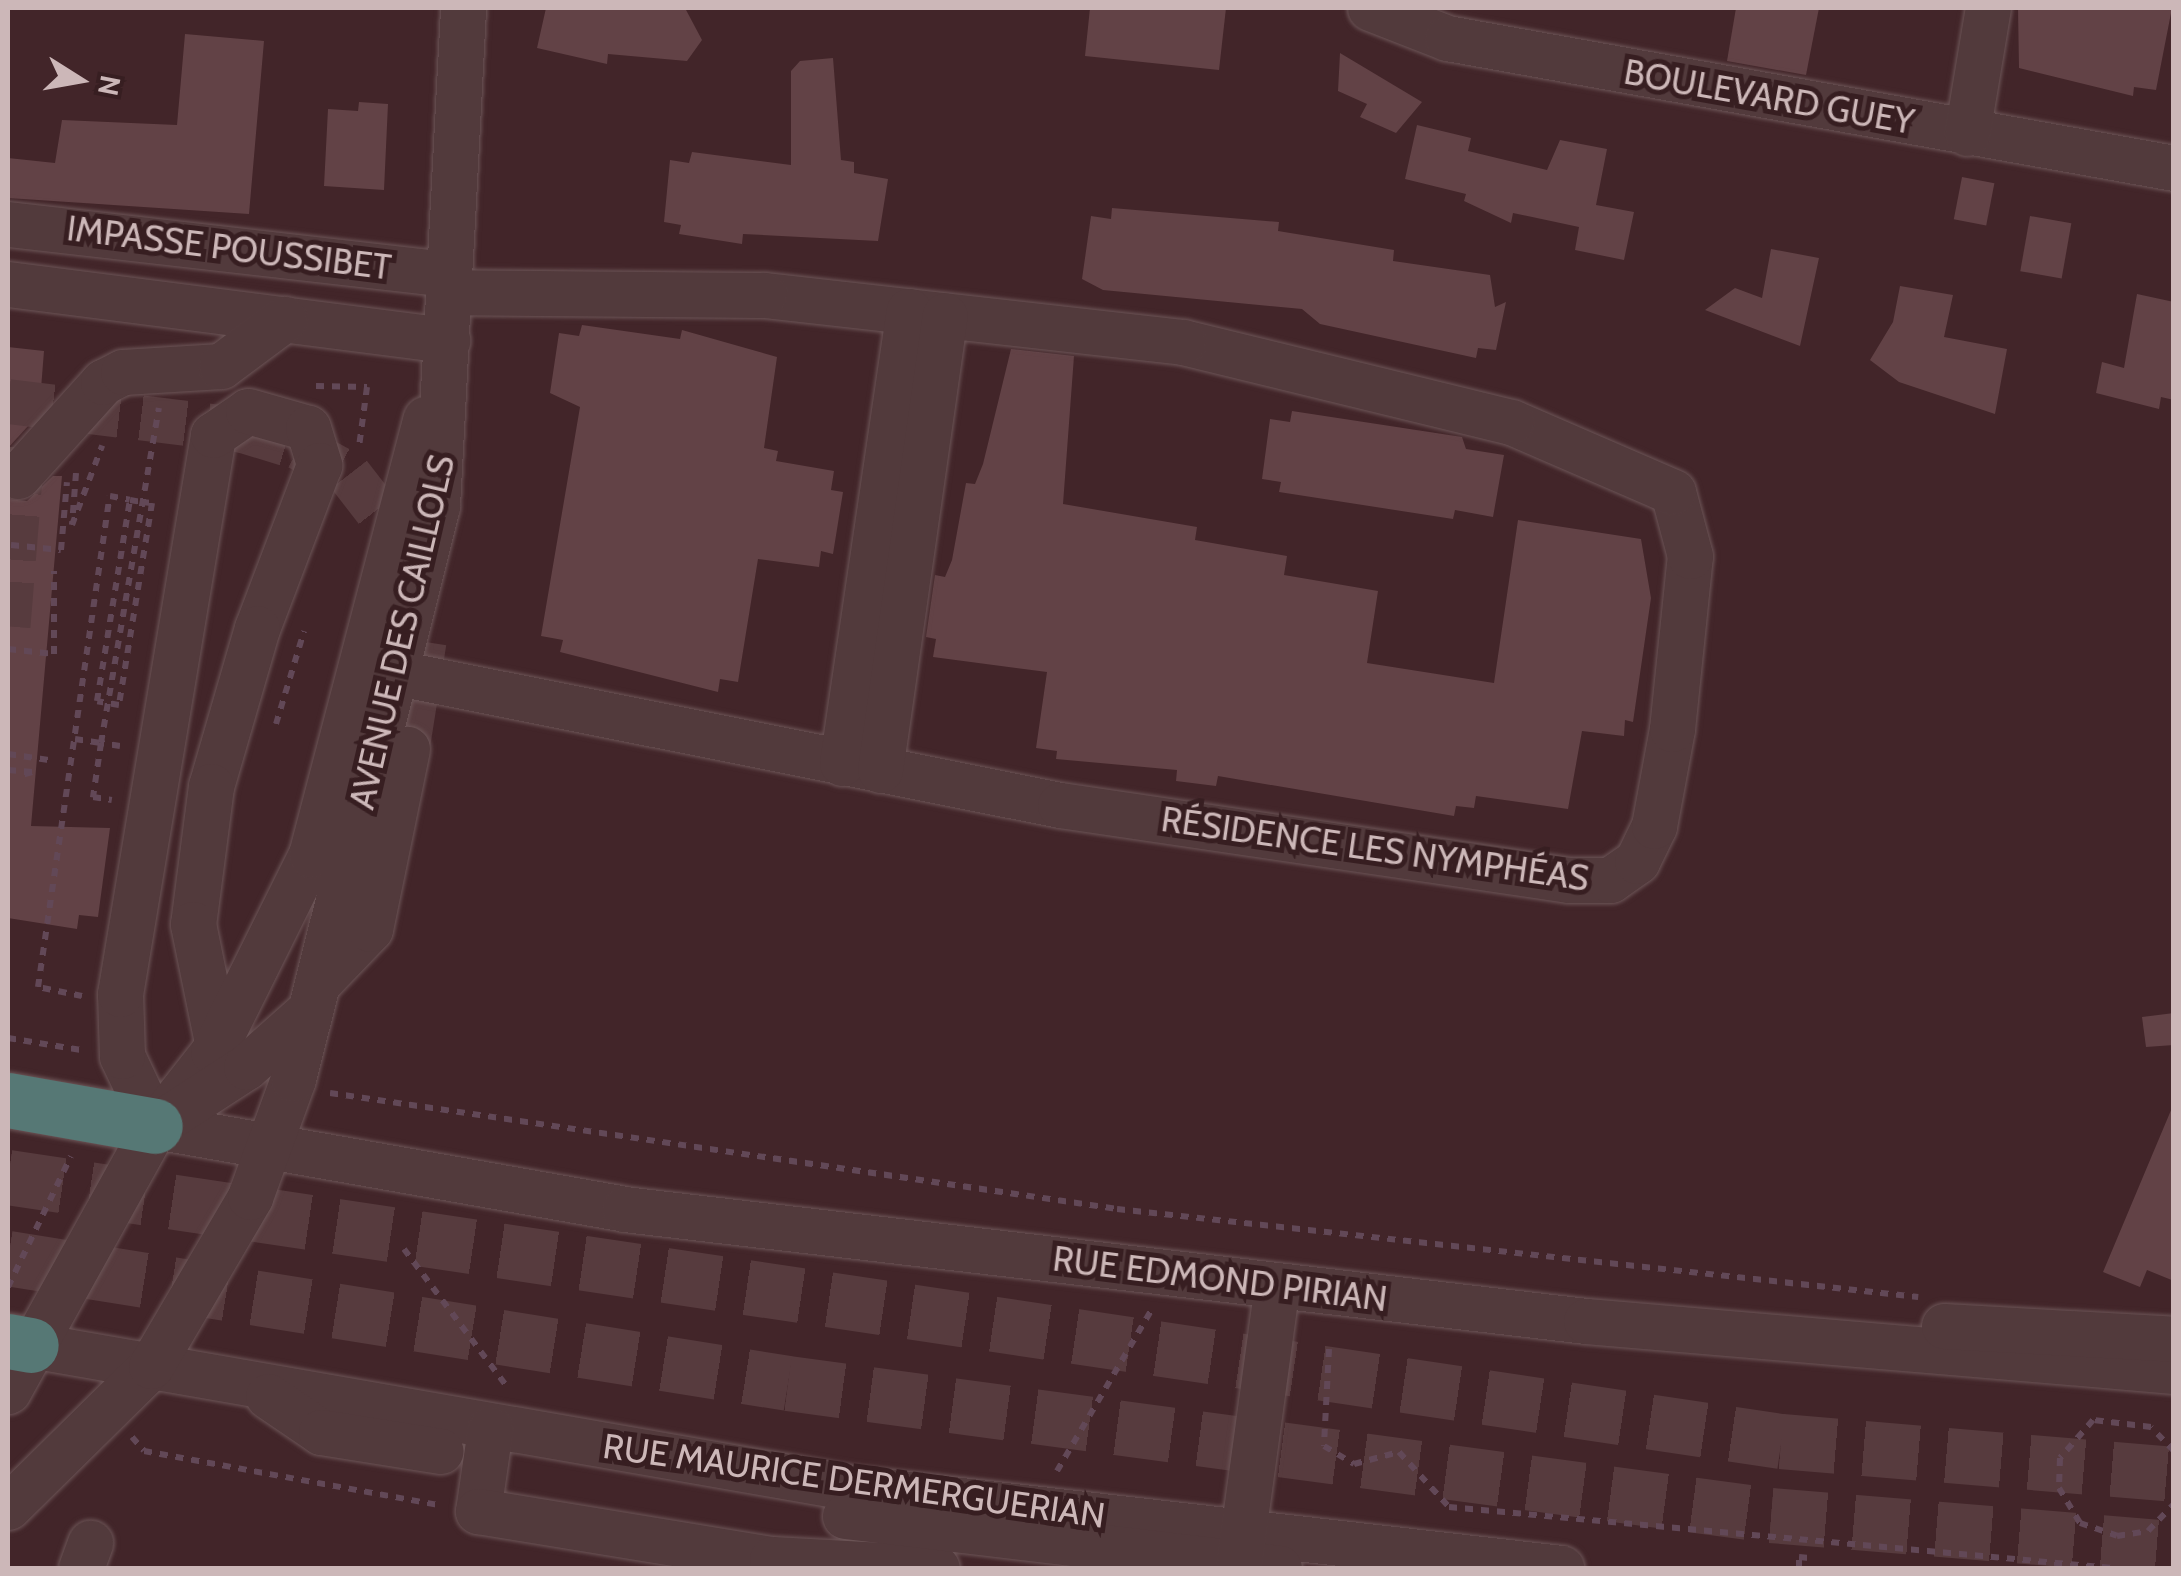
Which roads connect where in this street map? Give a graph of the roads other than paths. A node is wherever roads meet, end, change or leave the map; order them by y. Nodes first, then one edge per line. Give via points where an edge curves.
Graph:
1 (462, 8) edge
2 (1370, 8) edge
3 (1988, 8) edge
4 (1967, 132) junction
5 (2174, 168) edge
6 (8, 224) edge
7 (449, 283) junction
8 (8, 284) edge
9 (927, 313) junction
10 (284, 319) junction
11 (447, 340) junction
12 (18, 476) tunnel mouth
13 (398, 673) junction
14 (408, 742) tunnel mouth
15 (861, 766) junction
16 (312, 998) junction
17 (217, 1042) junction
18 (8, 1100) edge
19 (155, 1126) junction
20 (272, 1146) junction
21 (374, 1168) junction
22 (1277, 1286) junction
23 (2174, 1340) edge
24 (15, 1359) edge
25 (151, 1366) junction
26 (2174, 1371) edge
27 (488, 1444) junction
28 (845, 1501) junction
29 (8, 1507) edge
30 (1250, 1558) edge
31 (840, 1564) edge
32 (938, 1568) edge
33 (1561, 1568) edge

1 - 7 street, AVENUE DES CAILLOLS
2 - 4 street, BOULEVARD GUEY via 1446,38
3 - 4 street
4 - 5 street, BOULEVARD GUEY
6 - 7 street, IMPASSE POUSSIBET
7 - 9 street, RÉSIDENCE LES NYMPHÉAS via 764,295
7 - 11 street, AVENUE DES CAILLOLS
8 - 10 street
9 - 15 street
9 - 15 street, RÉSIDENCE LES NYMPHÉAS via 1183,342 1317,368 1632,467 1673,492 1687,518 1672,729 1654,826 1637,861 1610,880 1080,808
10 - 11 street
10 - 12 street via 221,366 123,372 103,382
11 - 13 street, AVENUE DES CAILLOLS via 444,456
11 - 17 street via 310,856
13 - 15 street, RÉSIDENCE LES NYMPHÉAS
13 - 16 street, AVENUE DES CAILLOLS
14 - 16 street via 370,929
16 - 19 street via 246,1067
16 - 20 street, AVENUE DES CAILLOLS
17 - 19 street
17 - 19 street via 192,924 211,786 256,628 318,465 308,428 248,411 212,435 120,994 122,1056
18 - 19 highway
19 - 20 street
19 - 24 street
20 - 21 street, RUE EDMOND PIRIAN
20 - 25 street, AVENUE DES CAILLOLS
21 - 22 street, RUE EDMOND PIRIAN via 624,1209
21 - 23 street via 427,1154 1139,1247 1926,1325
22 - 26 street, RUE EDMOND PIRIAN via 1924,1356
22 - 30 street
24 - 25 street
25 - 27 street, RUE MAURICE DERMERGUERIAN
25 - 29 street, AVENUE DES CAILLOLS
27 - 28 street
27 - 28 street, RUE MAURICE DERMERGUERIAN via 546,1438
27 - 31 street via 478,1512
28 - 30 street
28 - 30 street, RUE MAURICE DERMERGUERIAN via 1035,1508
28 - 31 street
30 - 33 street, RUE MAURICE DERMERGUERIAN
31 - 32 street

